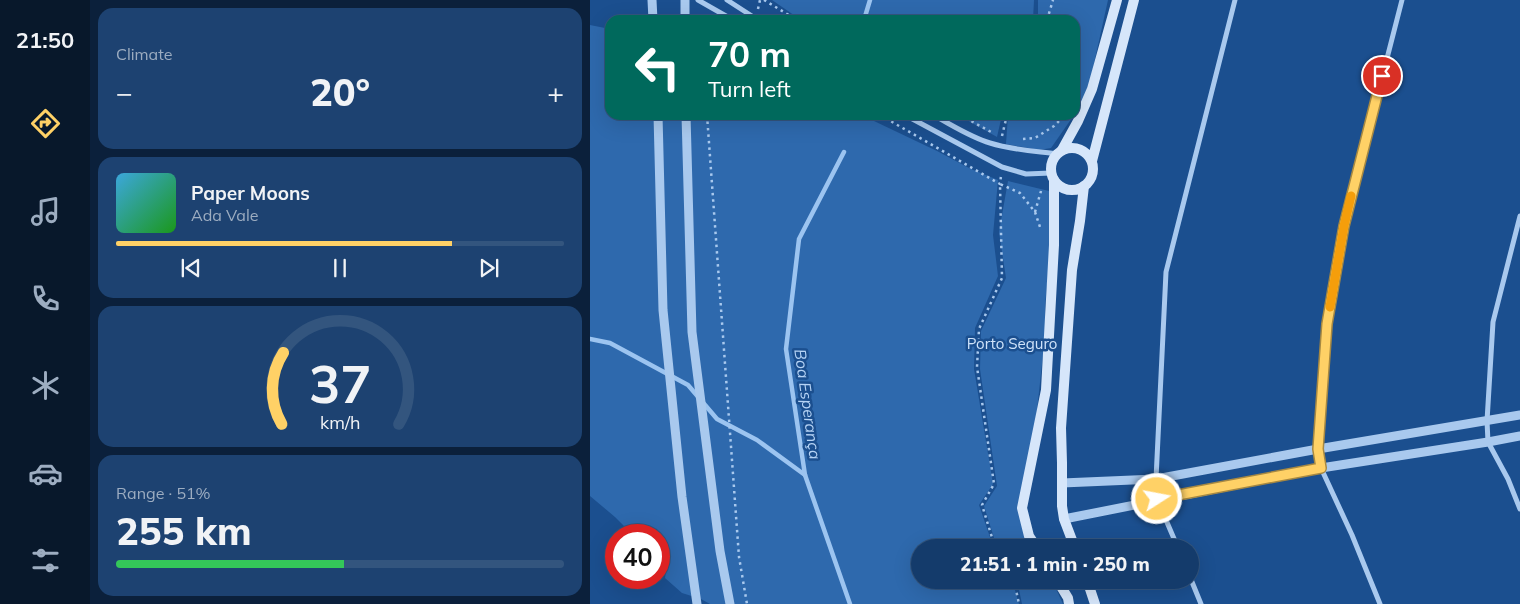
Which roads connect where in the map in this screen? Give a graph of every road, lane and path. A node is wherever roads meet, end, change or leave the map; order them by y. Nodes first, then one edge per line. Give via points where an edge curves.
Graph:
1 (652, 0) edge
2 (685, 0) edge
3 (698, 0) edge
4 (727, 0) edge
5 (764, 0) edge
6 (1053, 0) edge
7 (1117, 0) edge
8 (1134, 0) edge
9 (1235, 0) edge
10 (1402, 0) edge
11 (654, 15) edge
12 (685, 15) edge
13 (725, 15) edge
14 (750, 15) edge
15 (789, 15) edge
16 (1048, 15) edge
17 (1080, 116) edge
18 (658, 120) edge
19 (686, 120) edge
20 (707, 120) edge
21 (889, 120) edge
22 (914, 120) edge
23 (942, 120) edge
24 (970, 120) edge
25 (1006, 120) edge
26 (1060, 120) edge
27 (1078, 120) edge
28 (1020, 139) dead end
29 (1059, 152) junction
30 (1092, 161) junction
31 (1052, 176) junction
32 (1000, 184) junction
33 (1084, 186) junction
34 (1520, 216) edge
35 (1042, 235) dead end
36 (1520, 415) edge
37 (1486, 421) junction
38 (1520, 436) edge
39 (1488, 442) junction
40 (1318, 449) junction
41 (1321, 468) junction
42 (1156, 479) junction
43 (1062, 482) junction
44 (1157, 499) junction
45 (1520, 508) edge
46 (1064, 518) junction
47 (992, 539) edge
48 (1031, 539) edge
49 (1072, 539) edge
50 (1174, 539) edge
51 (1016, 589) edge
52 (1062, 589) edge
53 (1090, 589) edge
54 (1195, 589) edge
55 (697, 604) edge
56 (730, 604) edge
57 (747, 604) edge
58 (1018, 604) edge
59 (1069, 604) edge
60 (1094, 604) edge
61 (1201, 604) edge
62 (1380, 604) edge

1 - 11 street
2 - 12 street
3 - 13 street
4 - 14 street
5 - 15 path
6 - 16 path
7 - 17 main road via 1092,89
8 - 30 main road
9 - 42 street via 1166,272
10 - 40 street via 1344,226 1327,324
18 - 55 street via 663,310 682,497
19 - 56 street via 692,332
20 - 57 path via 739,557
21 - 32 path
22 - 31 street via 1002,167 1026,174
23 - 29 street via 990,143 1016,149
24 - 25 path via 1002,137
26 - 28 path via 1036,138
27 - 29 main road
29 - 30 main road via 1076,148 1083,150
29 - 31 main road via 1051,166
30 - 33 main road via 1092,175
31 - 33 main road via 1064,188 1071,190
31 - 48 main road via 1054,245 1046,390 1022,508
32 - 35 path via 1020,193 1030,205
32 - 47 path via 1002,278 978,329 977,367 994,484 982,505
33 - 43 main road via 1072,270 1061,428
34 - 37 street via 1493,322
36 - 37 street
37 - 39 street
37 - 40 street
38 - 39 street
39 - 41 street
39 - 45 street
40 - 41 street
40 - 42 street
41 - 44 street
41 - 62 street
42 - 43 street
42 - 44 street
43 - 46 main road
44 - 46 street
44 - 50 street
46 - 49 main road
51 - 58 path
52 - 59 main road
53 - 60 main road
54 - 61 street

